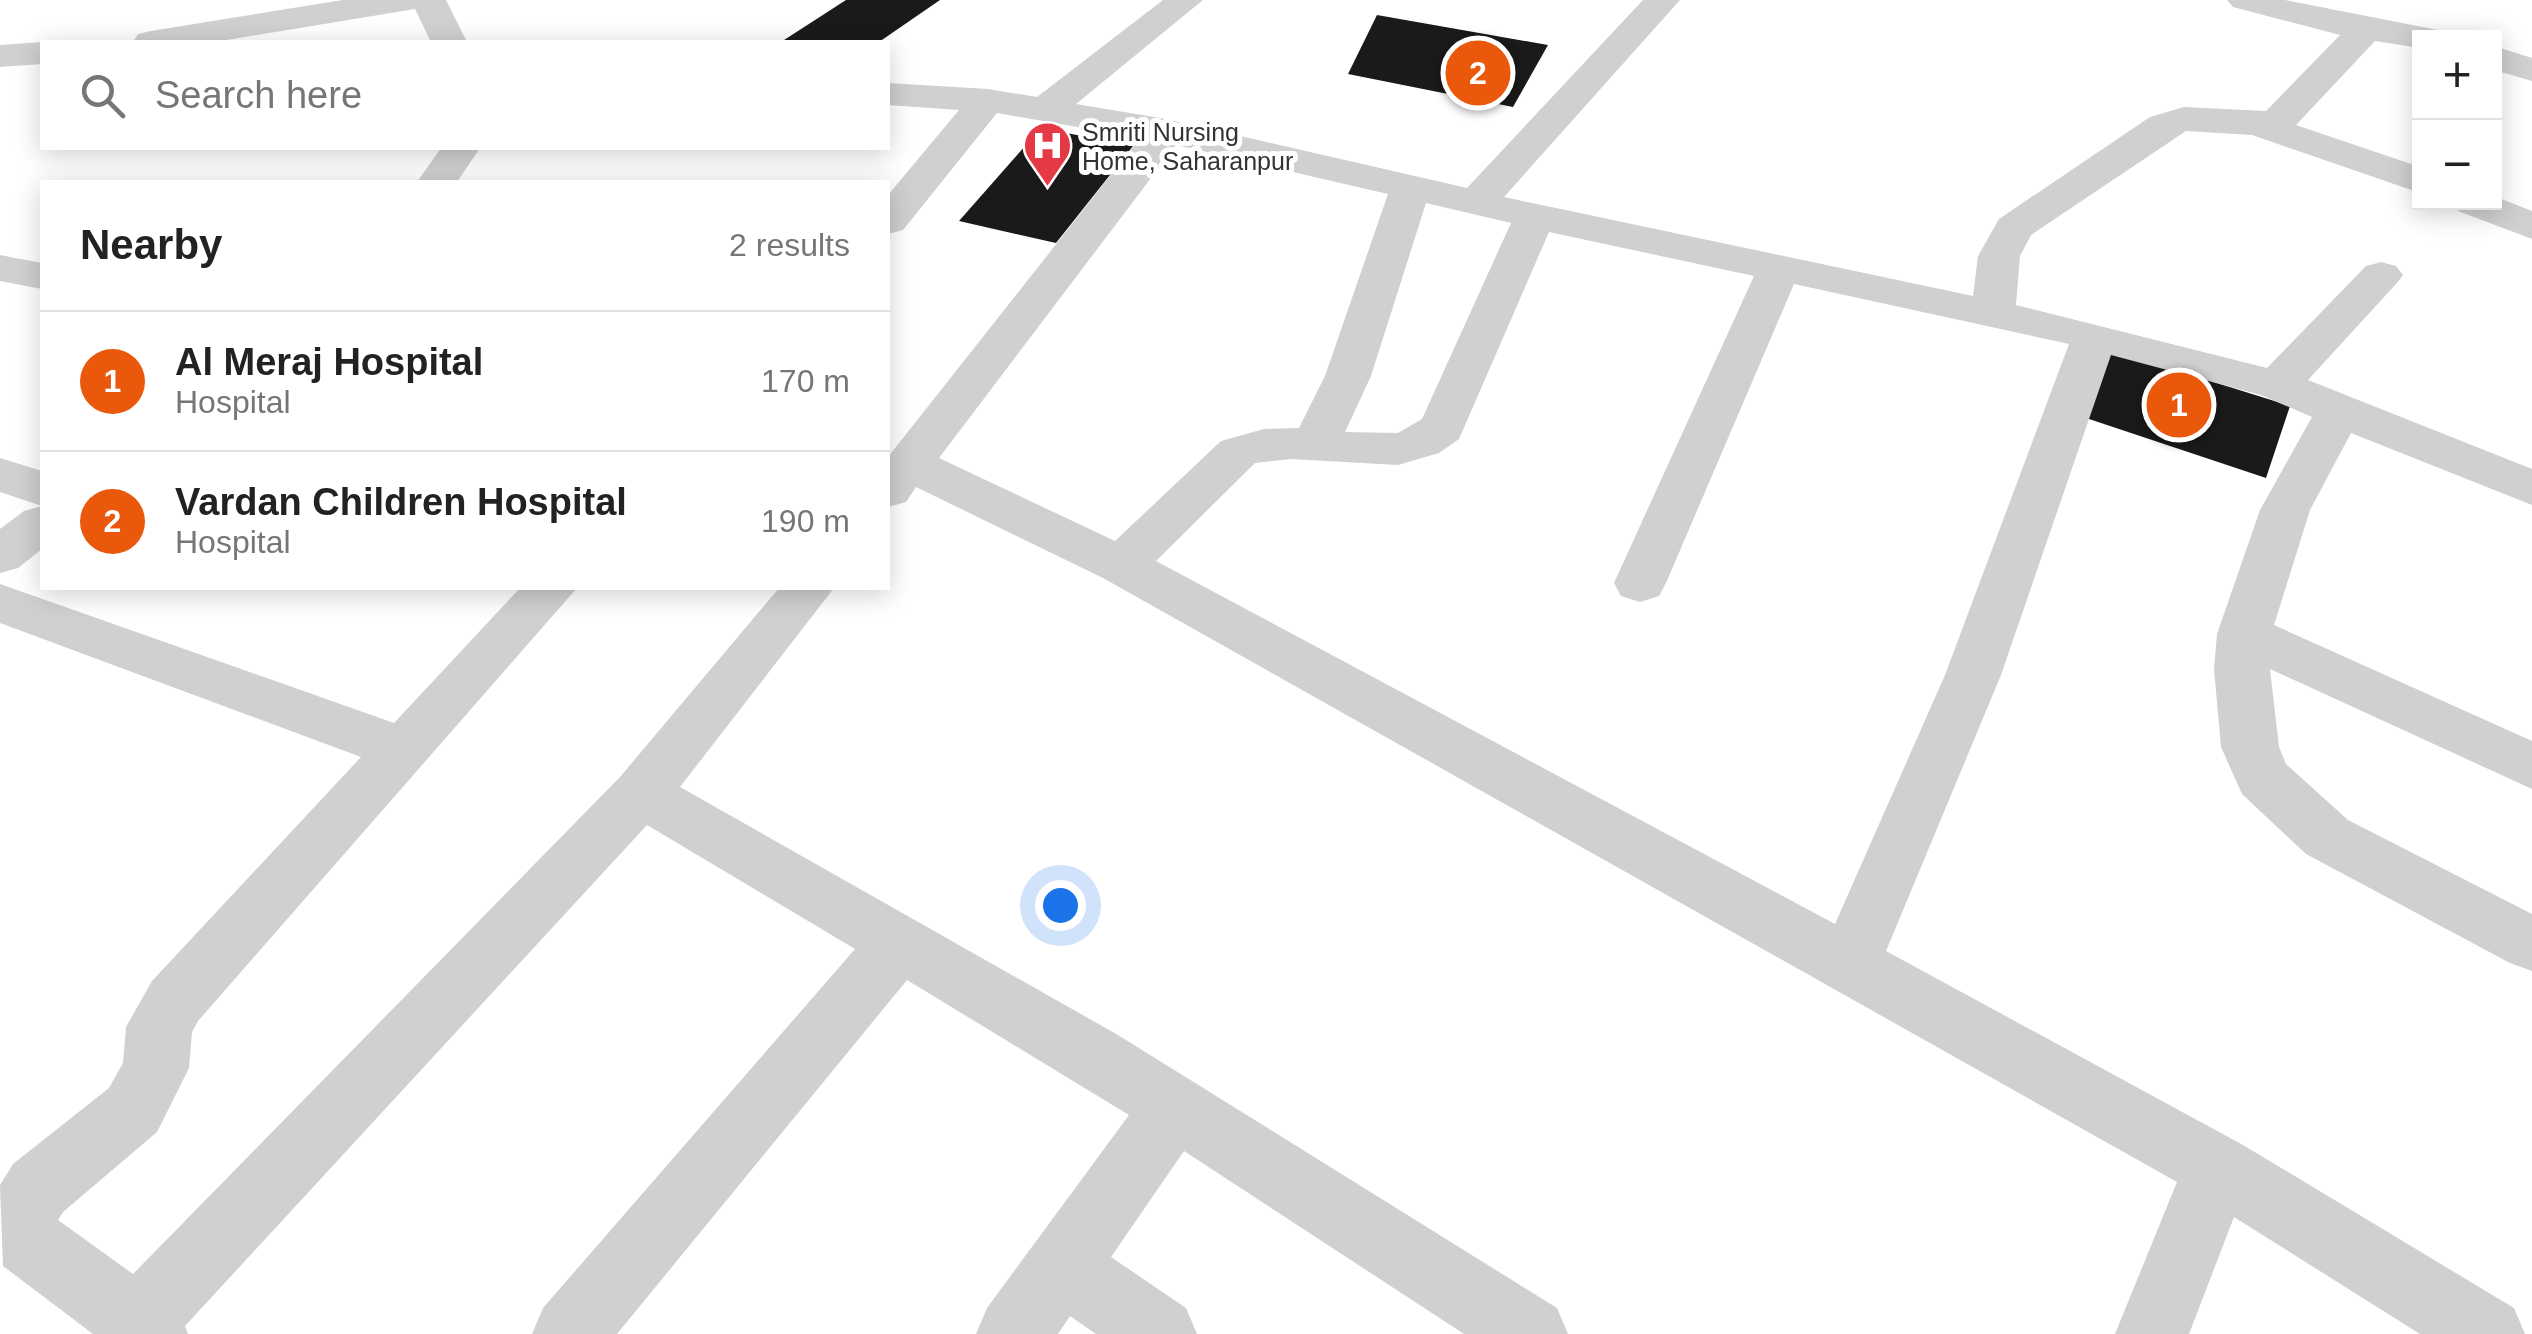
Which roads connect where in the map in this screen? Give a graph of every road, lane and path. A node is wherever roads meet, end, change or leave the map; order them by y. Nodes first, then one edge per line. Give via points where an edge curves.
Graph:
1 (408, 0) edge
2 (428, 0) edge
3 (1185, 0) edge
4 (1662, 0) edge
5 (2245, 0) edge
6 (2368, 27) junction
7 (2412, 36) edge
8 (163, 40) edge
9 (448, 40) edge
10 (40, 54) edge
11 (0, 56) edge
12 (2502, 60) edge
13 (2532, 70) edge
14 (890, 94) edge
15 (988, 100) junction
16 (1046, 108) junction
17 (2257, 124) junction
18 (1166, 131) junction
19 (459, 150) edge
20 (2412, 179) edge
21 (438, 180) edge
22 (1412, 186) junction
23 (1478, 201) junction
24 (2493, 210) edge
25 (1535, 216) junction
26 (890, 219) edge
27 (2532, 226) edge
28 (0, 268) edge
29 (1779, 268) junction
30 (2381, 274) dead end
31 (40, 276) edge
32 (1993, 314) junction
33 (2095, 336) junction
34 (2277, 384) junction
35 (2340, 409) junction
36 (1315, 443) junction
37 (0, 474) edge
38 (898, 477) edge
39 (40, 487) edge
40 (2532, 488) edge
41 (40, 525) edge
42 (0, 556) edge
43 (1121, 565) junction
44 (1640, 583) dead end
45 (550, 590) edge
46 (806, 590) edge
47 (0, 602) edge
48 (2244, 634) junction
49 (402, 749) junction
50 (2532, 766) edge
51 (641, 793) junction
52 (900, 942) junction
53 (2532, 944) edge
54 (1850, 963) junction
55 (1175, 1108) junction
56 (2218, 1168) junction
57 (10, 1226) edge
58 (1060, 1266) junction
59 (145, 1328) edge
60 (569, 1334) edge
61 (1013, 1334) edge
62 (1160, 1334) edge
63 (1531, 1334) edge
64 (2152, 1334) edge
65 (2488, 1334) edge

1 - 8 street
2 - 9 street
3 - 16 street
4 - 23 street
5 - 6 street
6 - 7 street
6 - 17 street via 2279,120
10 - 11 street
12 - 13 street
14 - 15 street
15 - 16 street
15 - 26 street
16 - 18 street
17 - 20 street
17 - 32 street via 2164,125 2014,228 1999,256
18 - 22 street
18 - 38 street
19 - 21 street
22 - 23 street
22 - 36 street via 1348,376
23 - 25 street
24 - 27 street
25 - 29 street
25 - 36 street via 1442,428 1407,449
28 - 31 street
29 - 32 street
29 - 44 street
30 - 34 street
32 - 33 street
33 - 34 street
33 - 54 street via 1973,674
34 - 35 street
35 - 40 street
35 - 48 street via 2286,510
36 - 43 street via 1260,442 1238,452
37 - 39 street
38 - 43 street
41 - 42 street
43 - 54 street
45 - 49 street
46 - 51 street
47 - 49 street
48 - 50 street
48 - 53 street via 2250,747 2264,778 2327,837
49 - 57 street via 176,1001 159,1026 156,1068 132,1110 38,1188
51 - 52 street
51 - 59 street
52 - 55 street
52 - 60 street
54 - 56 street
55 - 58 street
55 - 63 street
56 - 64 street
56 - 65 street
57 - 59 street
58 - 61 street
58 - 62 street

